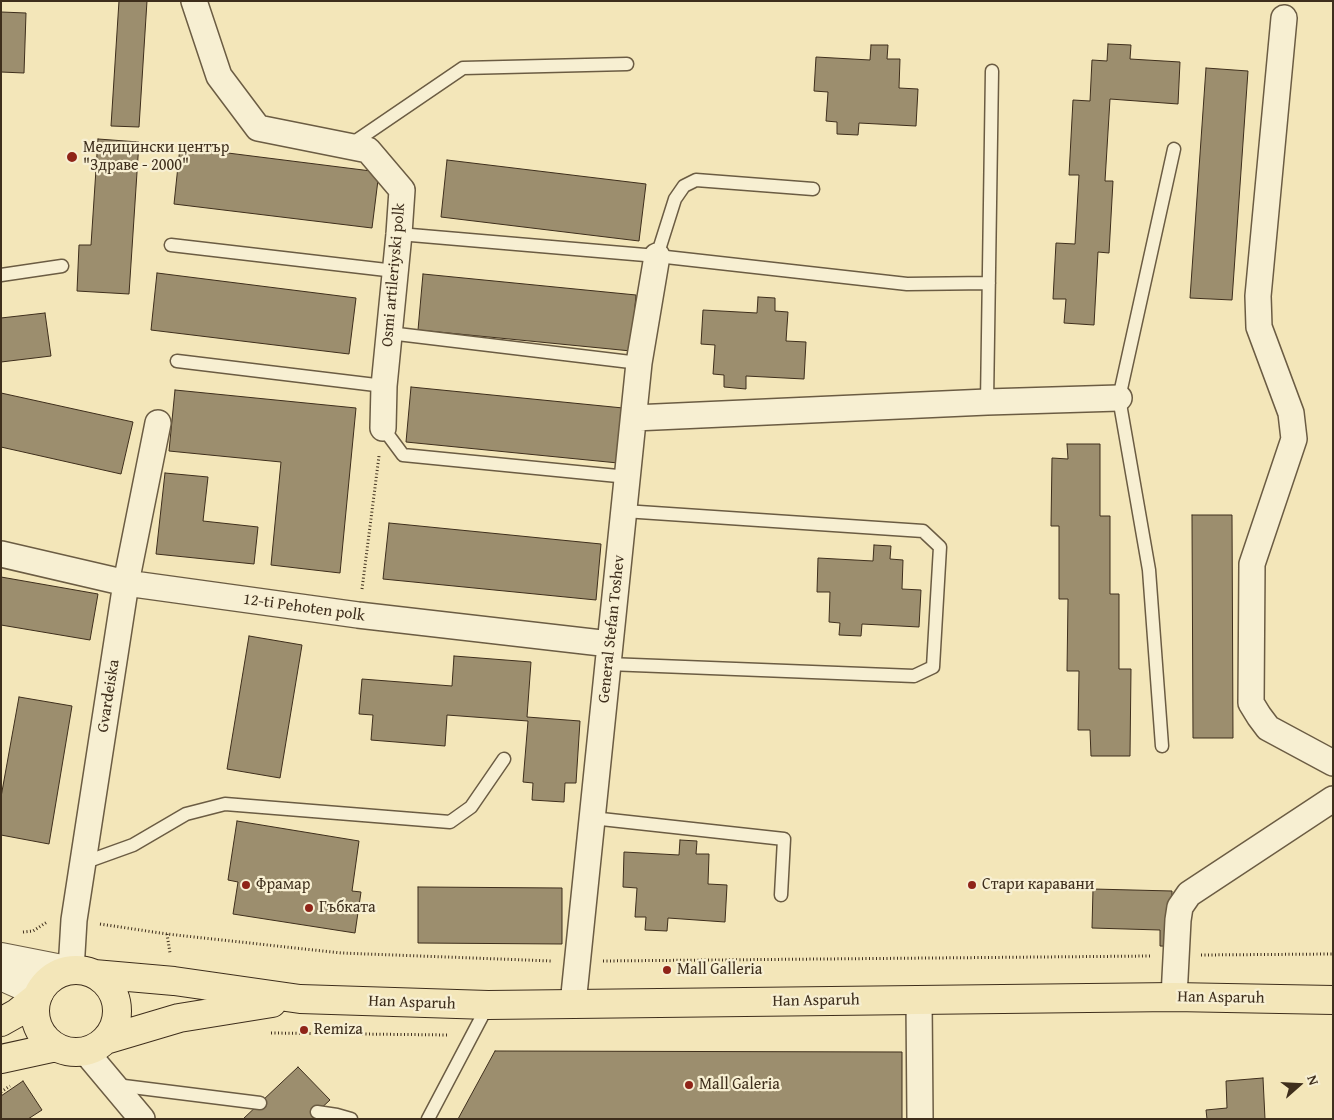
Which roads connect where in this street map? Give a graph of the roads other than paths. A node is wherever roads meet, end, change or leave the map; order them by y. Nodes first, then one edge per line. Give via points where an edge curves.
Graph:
1 (194, 1) edge
2 (1284, 18) dead end
3 (627, 64) dead end
4 (992, 71) dead end
5 (348, 146) junction
6 (1174, 149) dead end
7 (813, 189) dead end
8 (399, 234) junction
9 (171, 245) dead end
10 (657, 256) junction
11 (62, 266) dead end
12 (395, 271) junction
13 (1, 275) edge
14 (989, 284) junction
15 (389, 332) junction
16 (177, 362) dead end
17 (639, 363) junction
18 (384, 386) junction
19 (1119, 398) junction
20 (987, 402) junction
21 (634, 418) junction
22 (158, 423) dead end
23 (383, 428) joint
24 (628, 476) junction
25 (624, 511) junction
26 (1, 554) edge
27 (126, 584) junction
28 (609, 654) junction
29 (1162, 746) dead end
30 (504, 759) dead end
31 (1333, 763) edge
32 (1333, 800) edge
33 (592, 818) junction
34 (83, 863) junction
35 (781, 895) dead end
36 (8, 945) edge
37 (77, 971) junction
38 (1, 976) edge
39 (38, 995) junction
40 (1174, 997) junction
41 (300, 999) junction
42 (919, 1000) junction
43 (1333, 1000) edge
44 (572, 1004) junction
45 (488, 1005) junction
46 (1, 1022) edge
47 (95, 1045) junction
48 (56, 1047) junction
49 (1, 1060) edge
50 (113, 1085) junction
51 (260, 1104) dead end
52 (317, 1112) dead end
53 (142, 1119) edge
54 (351, 1119) edge
55 (428, 1119) edge
56 (920, 1119) edge

1 - 5 street, Osmi artileriyski polk via 219,76 258,128
2 - 31 street via 1258,296 1259,327 1290,413 1294,439 1252,564 1251,702 1268,728
3 - 5 lane via 464,68
4 - 14 lane
5 - 8 street, Osmi artileriyski polk via 368,150 402,190
6 - 19 lane
7 - 10 lane via 696,180 684,186 675,199
8 - 10 lane
8 - 12 street, Osmi artileriyski polk
9 - 12 lane
10 - 14 lane via 907,284
10 - 17 street, General Stefan Toshev
11 - 13 lane
12 - 15 street, Osmi artileriyski polk
14 - 20 lane
15 - 17 lane
15 - 18 street, Osmi artileriyski polk
16 - 18 lane
17 - 21 street, General Stefan Toshev
18 - 23 street, Osmi artileriyski polk
19 - 20 street
19 - 29 lane via 1148,570
20 - 21 street
21 - 24 street, General Stefan Toshev
22 - 27 street, Gvardeiska
23 - 24 lane via 403,455
24 - 25 street, General Stefan Toshev
25 - 28 street, General Stefan Toshev
25 - 28 lane via 923,531 940,547 933,667 914,676
26 - 27 street, 12-ti Pehoten polk
27 - 28 street, 12-ti Pehoten polk via 358,615
27 - 34 street, Gvardeiska
28 - 33 street, General Stefan Toshev
30 - 34 lane via 471,807 450,822 225,804 186,814 133,845
32 - 40 street via 1189,894 1180,907
33 - 35 lane via 784,839
33 - 44 street, General Stefan Toshev
34 - 37 street, Gvardeiska via 74,920
36 - 37 street
37 - 39 main road via 50,978
37 - 41 main road, Han Asparuh
37 - 47 main road via 100,977 109,986 117,1004 110,1035
38 - 39 street
39 - 46 main road
39 - 48 main road via 35,1011 38,1026
40 - 42 main road, Han Asparuh
40 - 43 main road, Han Asparuh
41 - 45 main road, Han Asparuh
41 - 47 main road, Han Asparuh via 179,1018
42 - 44 main road, Han Asparuh
42 - 56 street
44 - 45 main road, Han Asparuh
45 - 55 lane
47 - 48 main road via 70,1052
47 - 50 street
48 - 49 main road
50 - 51 lane
50 - 53 street
52 - 54 lane

